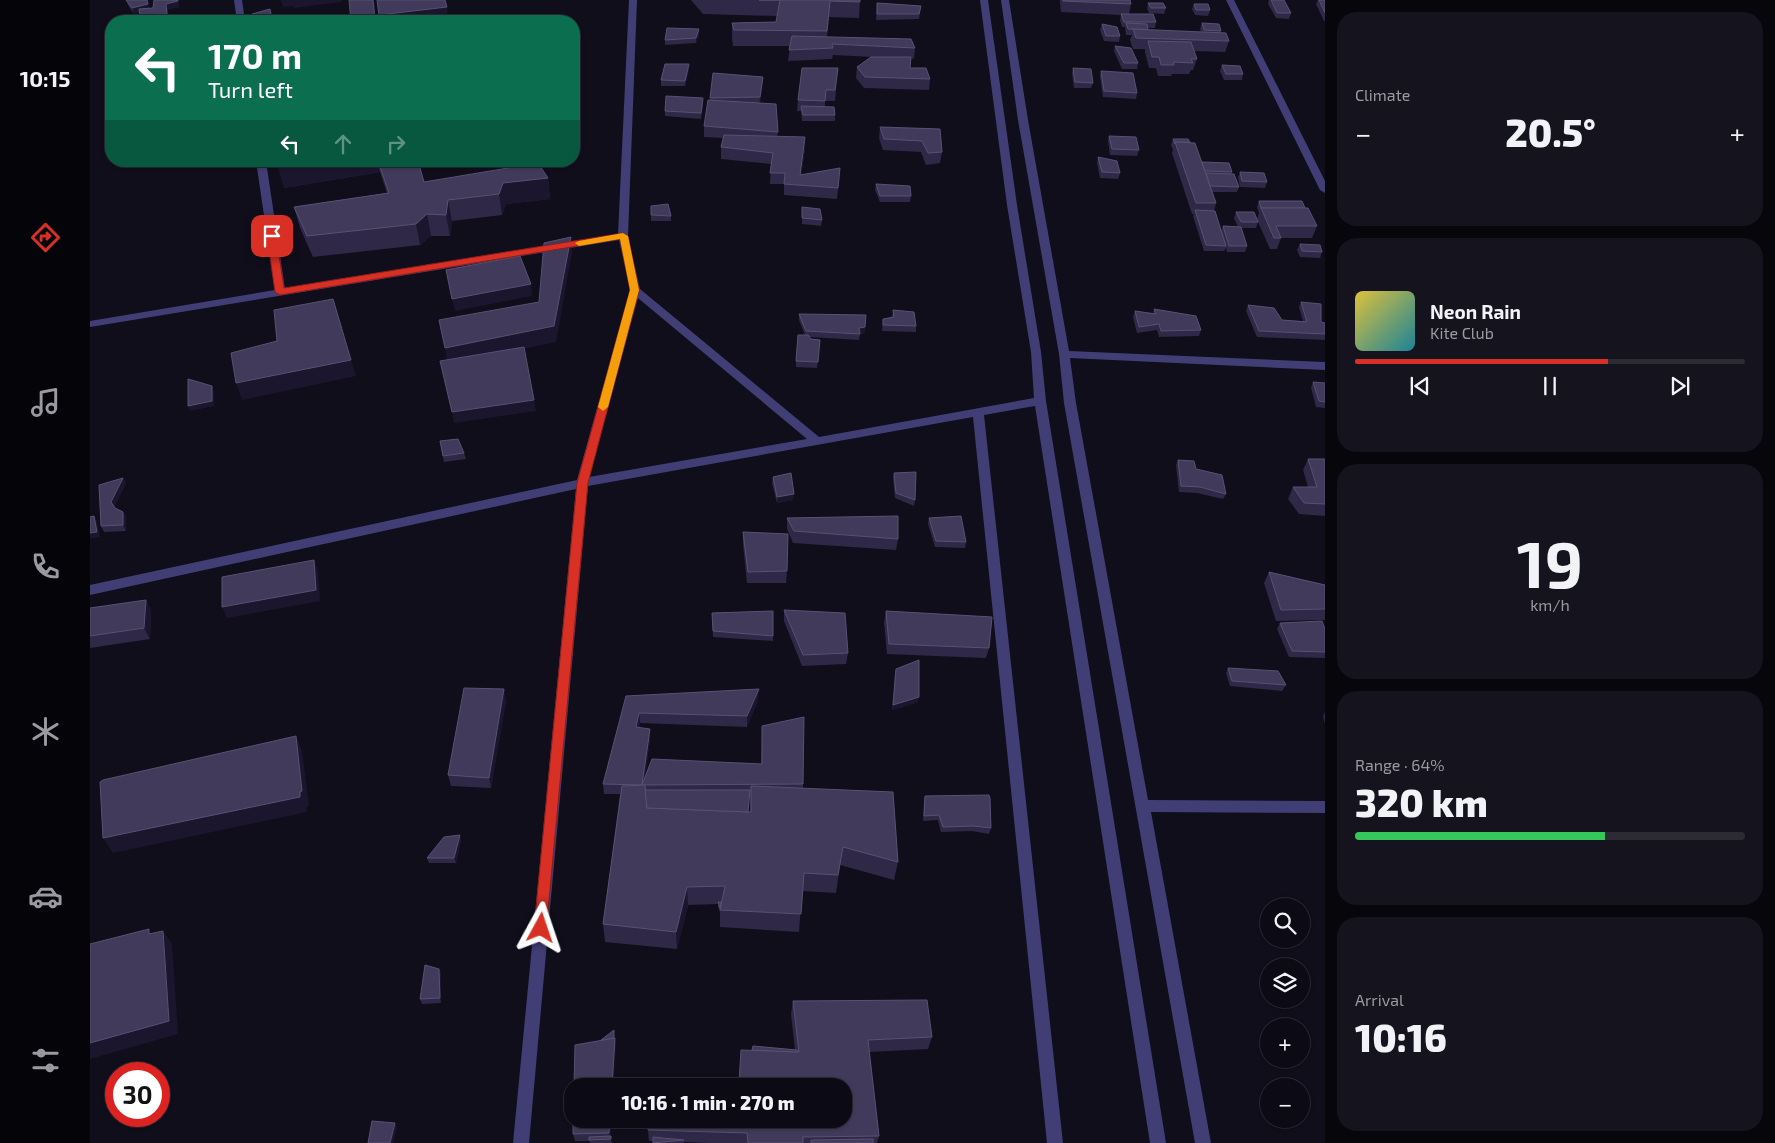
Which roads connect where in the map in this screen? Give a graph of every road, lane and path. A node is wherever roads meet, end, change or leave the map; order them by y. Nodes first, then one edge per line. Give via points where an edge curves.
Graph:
1 (238, 0) edge
2 (633, 0) edge
3 (984, 0) edge
4 (1005, 0) edge
5 (1230, 0) edge
6 (240, 15) edge
7 (262, 167) edge
8 (1325, 190) edge
9 (623, 236) junction
10 (635, 290) junction
11 (280, 292) junction
12 (90, 324) edge
13 (1064, 354) junction
14 (1325, 366) edge
15 (1040, 401) junction
16 (978, 412) junction
17 (817, 441) junction
18 (582, 483) junction
19 (90, 590) edge
20 (1143, 806) junction
21 (1325, 807) edge
22 (521, 1143) edge
23 (1055, 1143) edge
24 (1158, 1143) edge
25 (1203, 1143) edge

1 - 6 street
2 - 9 street
3 - 15 street via 1036,352
4 - 13 street
5 - 8 street
7 - 11 street
9 - 10 street
9 - 11 street
10 - 17 street
10 - 18 street
11 - 12 street
13 - 14 street
13 - 20 street via 1070,403
15 - 16 street
15 - 24 street
16 - 17 street
16 - 23 street
17 - 18 street
18 - 19 street
18 - 22 street
20 - 21 street
20 - 25 street

